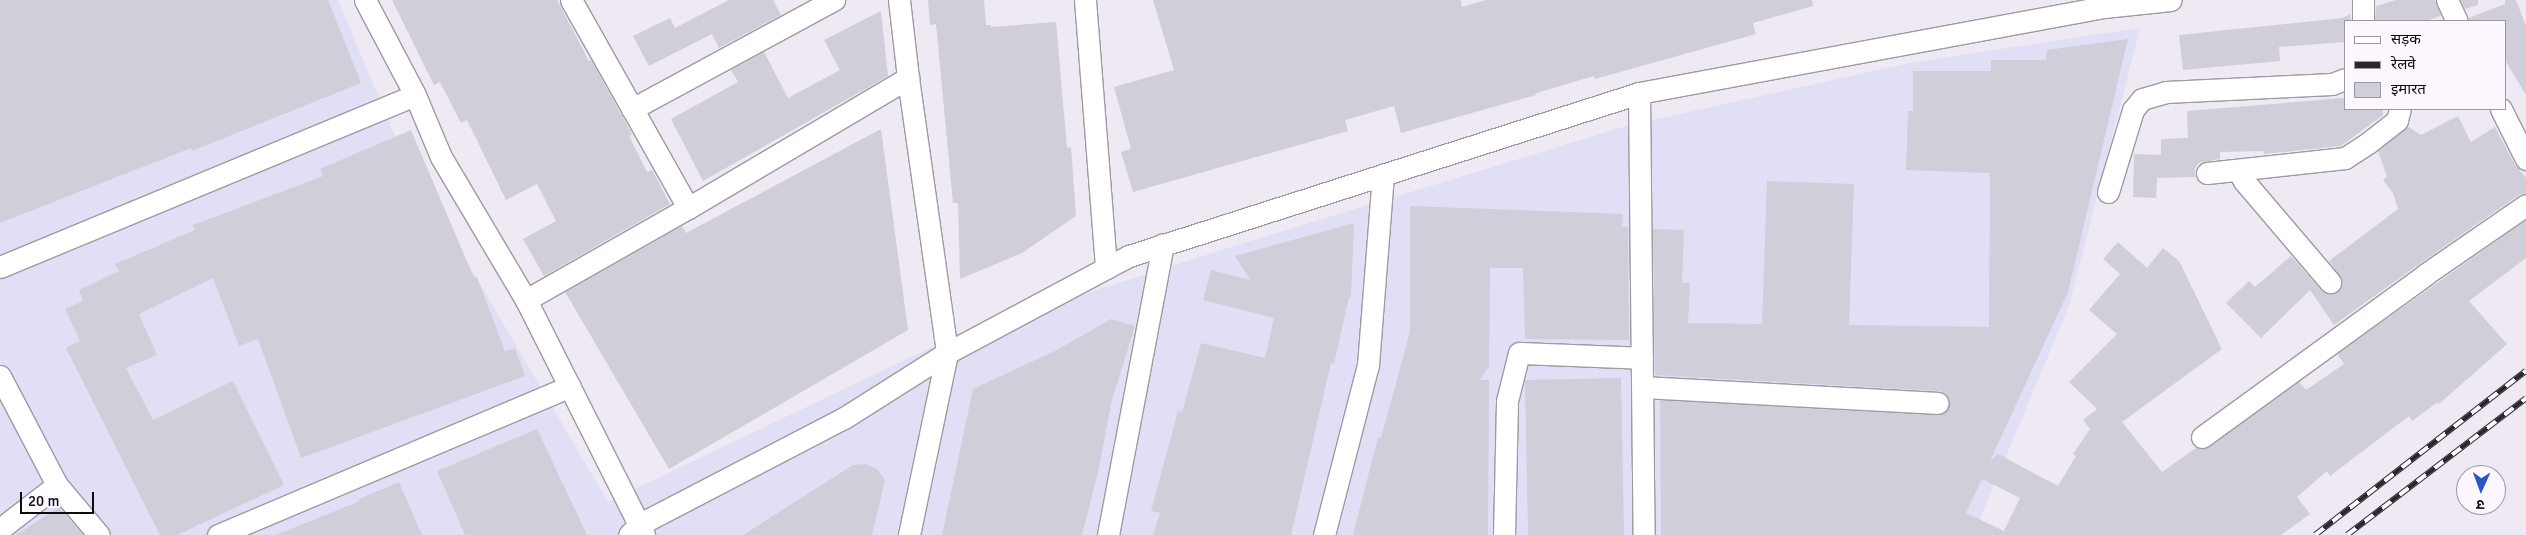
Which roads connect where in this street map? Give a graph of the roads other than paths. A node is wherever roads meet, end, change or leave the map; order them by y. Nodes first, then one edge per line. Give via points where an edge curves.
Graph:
1 (365, 0) edge
2 (571, 0) edge
3 (834, 0) edge
4 (899, 0) edge
5 (1086, 0) edge
6 (2171, 0) edge
7 (2363, 0) edge
8 (2447, 0) edge
9 (2104, 4) edge
10 (2363, 20) edge
11 (2457, 20) edge
12 (908, 78) junction
13 (2344, 79) edge
14 (1639, 93) junction
15 (415, 95) junction
16 (632, 110) junction
17 (2400, 110) edge
18 (2502, 110) edge
19 (2526, 159) edge
20 (2238, 170) junction
21 (2207, 173) dead end
22 (1383, 174) junction
23 (2108, 192) dead end
24 (2526, 206) edge
25 (688, 208) junction
26 (1163, 244) junction
27 (0, 267) edge
28 (1106, 268) junction
29 (2330, 282) dead end
30 (526, 300) junction
31 (947, 353) junction
32 (1642, 358) junction
33 (0, 376) edge
34 (570, 386) junction
35 (1644, 387) junction
36 (1938, 403) dead end
37 (2202, 437) dead end
38 (57, 484) junction
39 (0, 529) edge
40 (638, 531) edge
41 (99, 535) edge
42 (218, 535) edge
43 (909, 535) edge
44 (1108, 535) edge
45 (1324, 535) edge
46 (1504, 535) edge
47 (1644, 535) edge

1 - 15 street
2 - 16 street
3 - 16 street
4 - 12 street
5 - 28 street
6 - 9 street
7 - 10 street
8 - 11 street
9 - 14 street
12 - 25 street
12 - 31 street
13 - 23 street via 2332,84 2166,92 2142,99 2132,110
14 - 22 street
14 - 32 street
15 - 27 street
15 - 30 street via 441,157
16 - 25 street
17 - 20 street via 2397,120 2387,129 2345,158
18 - 19 street
20 - 21 street
20 - 29 street
22 - 26 street
22 - 45 street via 1368,366
24 - 37 street via 2426,274
25 - 30 street
26 - 28 street
26 - 44 street
28 - 31 street
30 - 34 street
31 - 40 street via 844,418
31 - 43 street
32 - 35 street
32 - 46 street via 1519,353 1507,401
33 - 38 street
34 - 40 street
34 - 42 street
35 - 36 street
35 - 47 street
38 - 39 street
38 - 41 street

